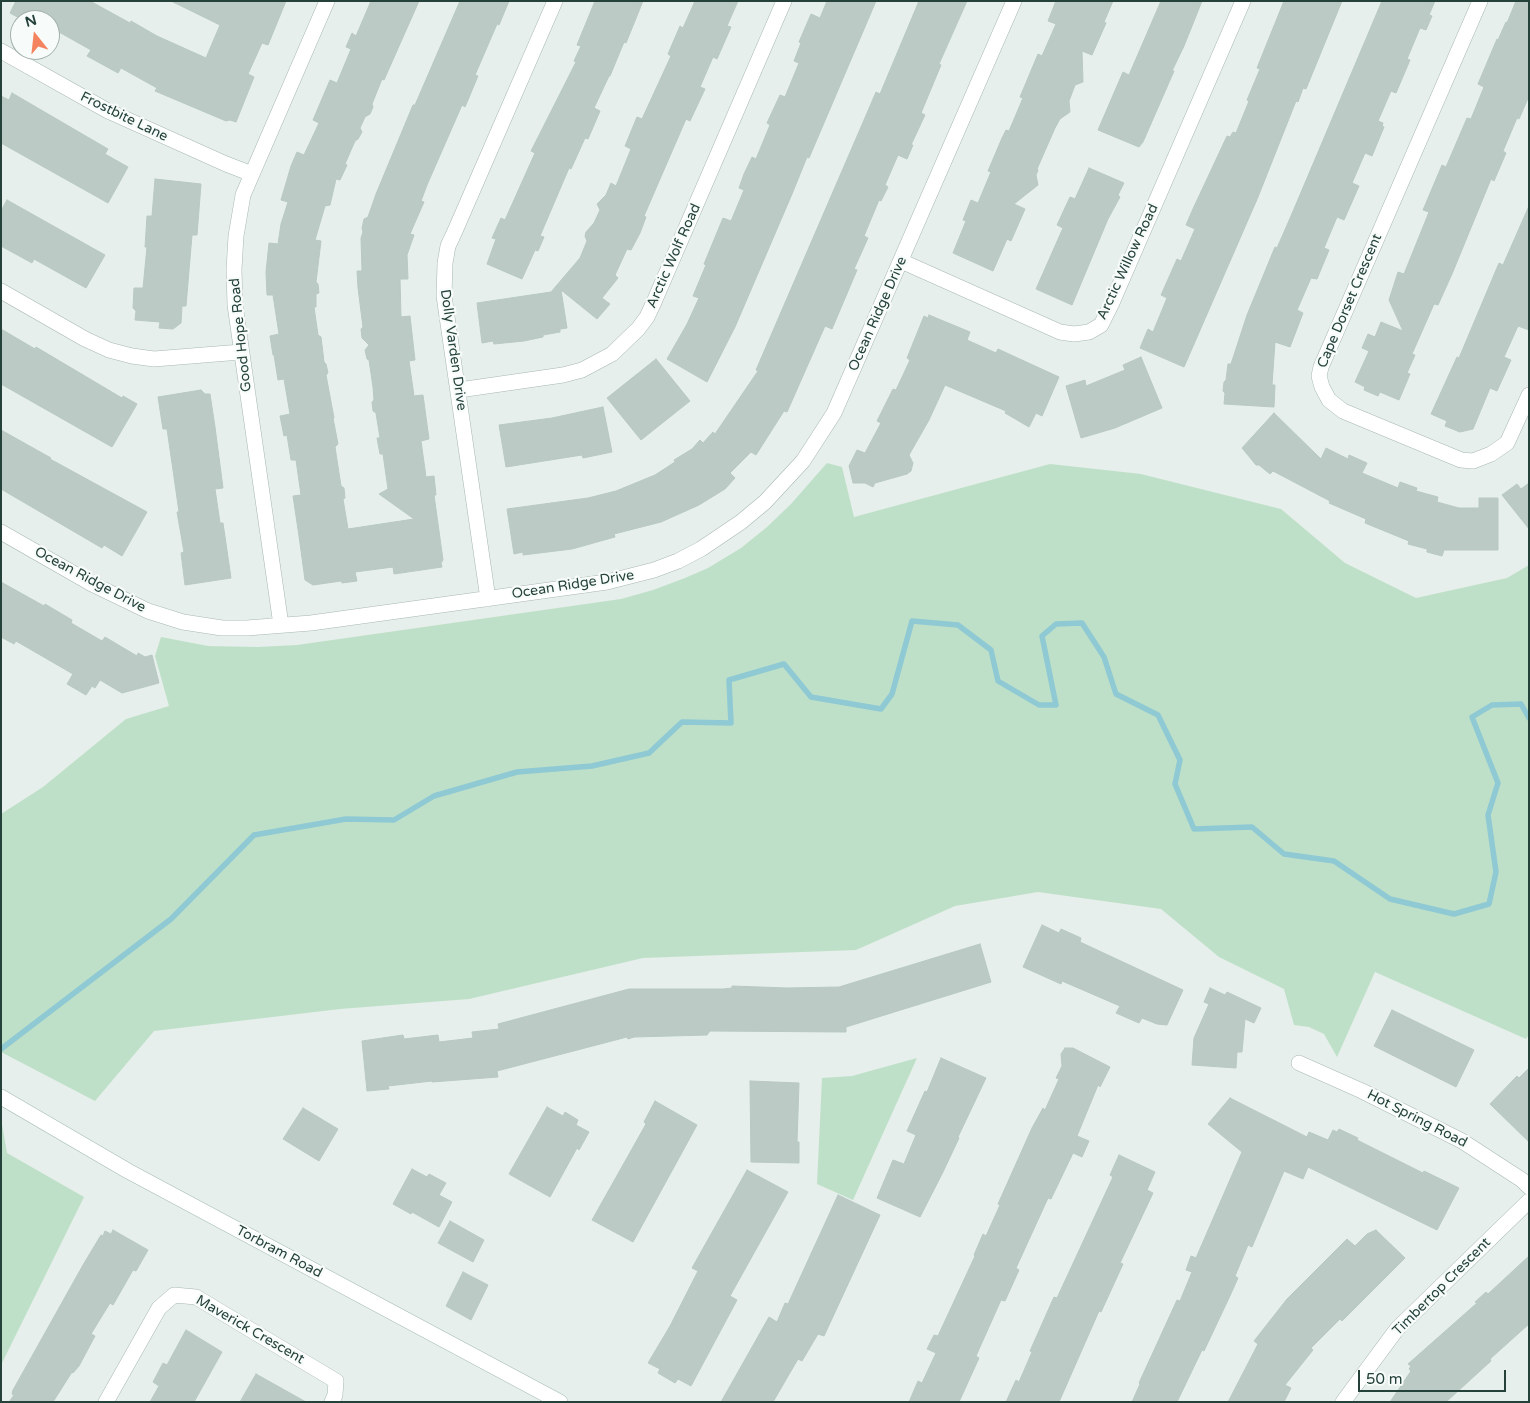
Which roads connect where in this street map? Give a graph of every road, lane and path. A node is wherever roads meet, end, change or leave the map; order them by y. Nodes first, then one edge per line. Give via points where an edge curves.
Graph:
1 (327, 1) edge
2 (555, 1) edge
3 (784, 1) edge
4 (1014, 1) edge
5 (1243, 1) edge
6 (1480, 1) edge
7 (1, 51) edge
8 (252, 174) junction
9 (901, 261) junction
10 (1, 291) edge
11 (241, 352) junction
12 (459, 390) junction
13 (1529, 395) edge
14 (1, 532) edge
15 (488, 599) junction
16 (281, 625) junction
17 (1298, 1063) dead end
18 (1, 1098) edge
19 (1529, 1188) edge
20 (1529, 1201) edge
21 (106, 1402) edge
22 (332, 1402) edge
23 (560, 1402) edge
24 (1344, 1402) edge

1 - 8 street, Good Hope Road
2 - 12 street, Dolly Varden Drive via 448,246 444,263 444,296
3 - 12 street, Arctic Wolf Road via 654,302 638,330 612,354 582,370
4 - 9 street, Ocean Ridge Drive
5 - 9 street, Arctic Willow Road via 1101,325 1089,332 1060,332
6 - 13 street, Cape Dorset Crescent via 1319,376 1329,400 1343,412 1461,460 1473,461 1507,443
7 - 8 street, Frostbite Lane via 108,111
8 - 11 street, Good Hope Road via 243,195 234,268
9 - 15 street, Ocean Ridge Drive via 844,391 820,436 783,484 741,522 678,561 632,577
10 - 11 street via 85,339 132,356 154,359
11 - 16 street, Good Hope Road
12 - 15 street, Dolly Varden Drive
14 - 16 street, Ocean Ridge Drive via 92,584 148,611 183,622 222,628
15 - 16 street, Ocean Ridge Drive
17 - 19 street, Hot Spring Road via 1462,1140
18 - 23 street, Torbram Road via 128,1171
20 - 24 street, Timbertop Crescent via 1397,1329
21 - 22 street, Maverick Crescent via 159,1308 174,1295 196,1297 336,1381

